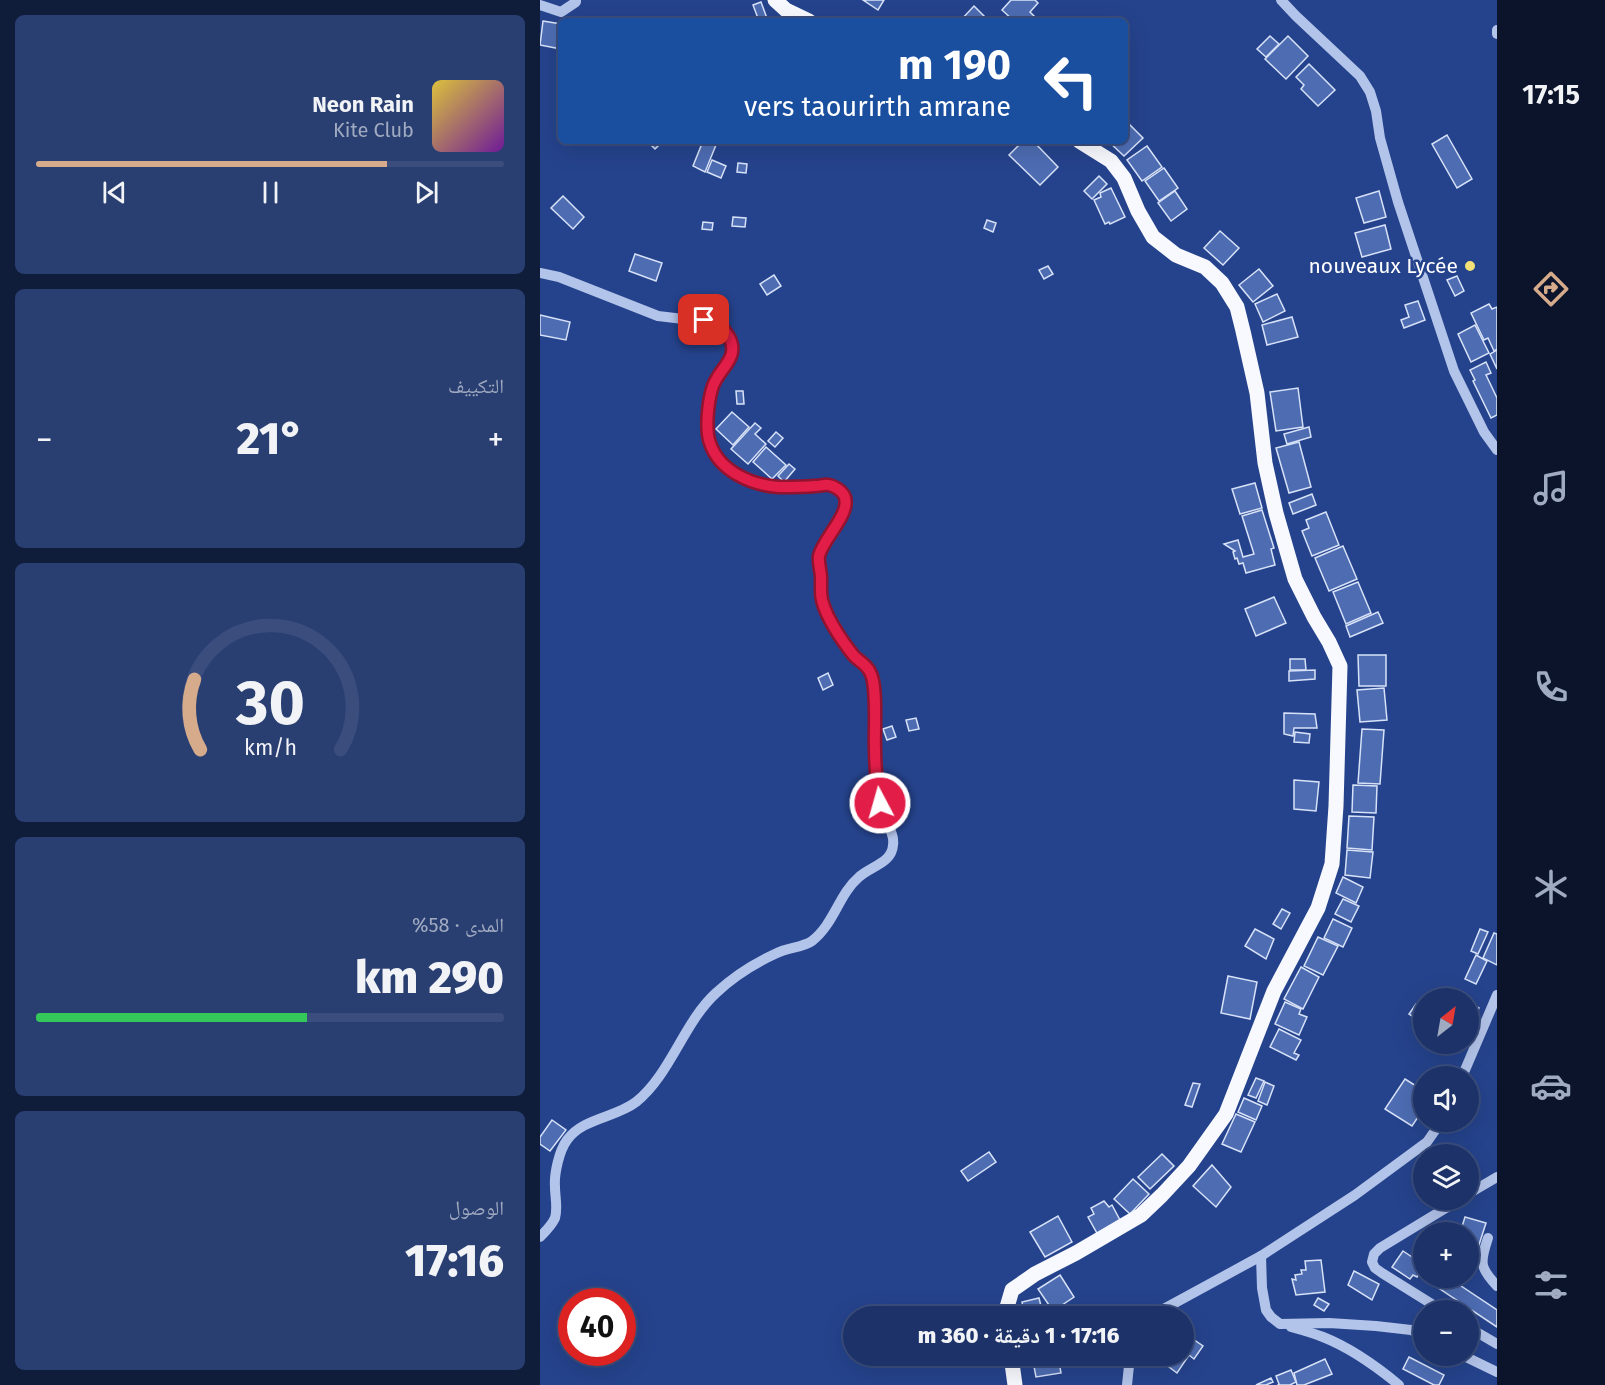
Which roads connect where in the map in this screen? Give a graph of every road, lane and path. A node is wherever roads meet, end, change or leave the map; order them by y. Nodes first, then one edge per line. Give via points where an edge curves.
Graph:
1 (576, 0) edge
2 (775, 0) edge
3 (1281, 0) edge
4 (540, 5) edge
5 (803, 18) edge
6 (1084, 144) edge
7 (540, 273) edge
8 (1497, 450) edge
9 (1497, 995) edge
10 (1467, 1066) edge
11 (1434, 1132) edge
12 (1497, 1177) edge
13 (1479, 1188) edge
14 (1443, 1210) edge
15 (540, 1237) edge
16 (1488, 1238) dead end
17 (1261, 1256) junction
18 (1497, 1286) edge
19 (1425, 1300) edge
20 (1007, 1306) edge
21 (1169, 1306) edge
22 (1280, 1324) junction
23 (1413, 1331) edge
24 (1479, 1333) edge
25 (1497, 1344) edge
26 (1479, 1363) edge
27 (1012, 1366) edge
28 (1129, 1366) edge
29 (1497, 1372) edge
30 (1015, 1385) edge
31 (1127, 1385) edge
32 (1399, 1385) edge

1 - 4 street via 561,12
2 - 5 main road
3 - 8 street via 1360,76 1370,92 1398,202 1455,371 1484,432
6 - 20 main road via 1111,162 1124,178 1153,237 1176,255 1205,267 1222,283 1237,308 1257,393 1265,463 1276,513 1295,579 1340,666 1336,806 1332,864 1318,908 1274,991 1226,1114 1189,1166 1141,1215 1035,1274 1012,1290
7 - 15 street via 658,316 717,322 733,344 731,357 712,389 708,409 709,443 719,460 749,481 778,487 828,485 844,495 844,511 818,558 821,596 836,632 870,670 874,682 878,789 894,844 889,856 850,887 810,943 759,962 714,994 635,1103 589,1123 567,1140 559,1155 554,1181 555,1217
9 - 10 street
11 - 17 street via 1427,1142 1355,1195
12 - 13 street
14 - 19 street via 1380,1248 1372,1262 1382,1274
16 - 18 street via 1483,1266
17 - 21 street
17 - 22 street via 1266,1310
22 - 23 street via 1329,1323
22 - 32 street via 1322,1336 1346,1348
24 - 25 street
26 - 29 street
27 - 30 main road
28 - 31 street

